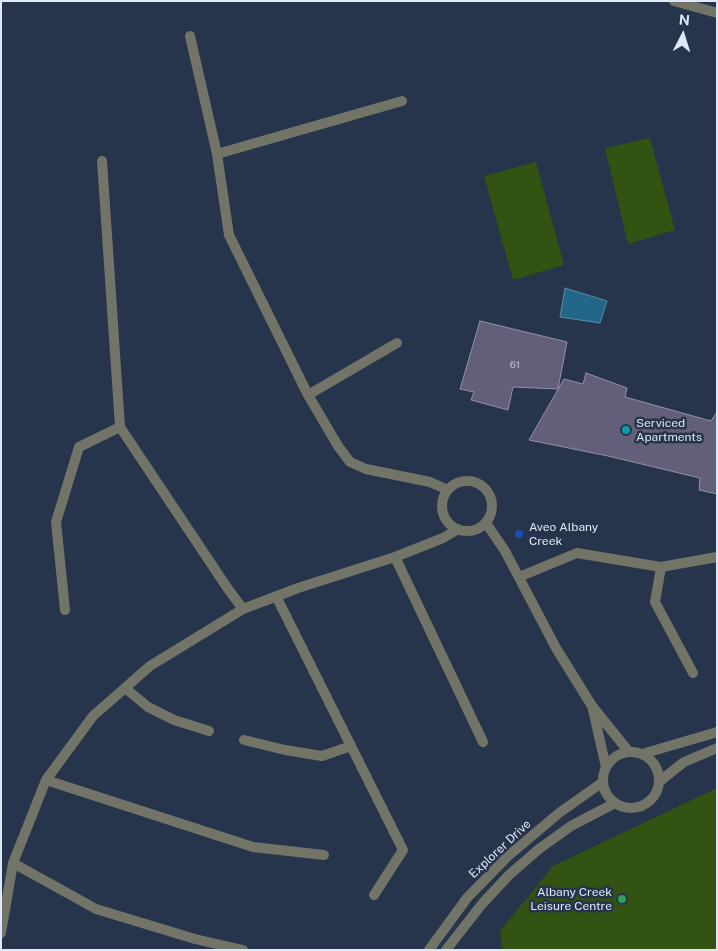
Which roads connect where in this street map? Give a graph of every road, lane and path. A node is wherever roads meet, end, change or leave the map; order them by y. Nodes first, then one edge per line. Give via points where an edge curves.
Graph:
1 (674, 1) edge
2 (687, 3) edge
3 (717, 13) edge
4 (190, 36) dead end
5 (402, 101) dead end
6 (217, 154) junction
7 (102, 161) dead end
8 (397, 343) dead end
9 (308, 395) junction
10 (120, 427) junction
11 (448, 490) junction
12 (486, 523) junction
13 (458, 529) junction
14 (395, 557) junction
15 (717, 557) edge
16 (661, 567) junction
17 (519, 578) junction
18 (276, 596) junction
19 (243, 609) junction
20 (65, 610) dead end
21 (693, 674) dead end
22 (125, 688) junction
23 (592, 706) junction
24 (209, 731) dead end
25 (717, 732) edge
26 (244, 740) dead end
27 (484, 742) dead end
28 (351, 746) junction
29 (717, 748) edge
30 (629, 752) junction
31 (642, 754) junction
32 (606, 767) junction
33 (46, 780) junction
34 (660, 781) junction
35 (603, 782) junction
36 (616, 803) junction
37 (324, 855) dead end
38 (13, 863) junction
39 (374, 895) dead end
40 (1, 933) edge
41 (243, 950) edge
42 (429, 950) edge
43 (446, 950) edge

1 - 2 street
2 - 3 street
4 - 6 street
5 - 6 street
6 - 9 street via 229,235
7 - 10 street
8 - 9 street
9 - 11 street via 350,462 366,470 430,482
10 - 19 street
10 - 20 street via 79,447 56,522
11 - 12 street via 464,482 482,486 492,502
11 - 13 street via 443,510 448,521
12 - 13 street via 475,530
12 - 17 street
13 - 14 street
14 - 18 street
14 - 27 street
15 - 16 street
16 - 17 street via 578,552
16 - 21 street via 655,602
17 - 23 street via 556,648
18 - 19 street
18 - 28 street
19 - 22 street via 150,666
22 - 24 street via 148,708
22 - 33 street via 93,716
23 - 30 street
23 - 32 street
25 - 31 street
26 - 28 street via 322,756
28 - 39 street via 403,850
29 - 34 street via 684,762
30 - 31 street
30 - 32 street via 612,759
31 - 34 street via 655,764
32 - 35 street
33 - 37 street via 253,847
33 - 38 street
34 - 36 street via 654,797 640,807 628,808
35 - 36 street via 609,797
35 - 42 street, Explorer Drive via 559,813 507,857 467,898
36 - 43 street, Explorer Drive via 571,826 538,849 482,904
38 - 40 street
38 - 41 street via 96,909

